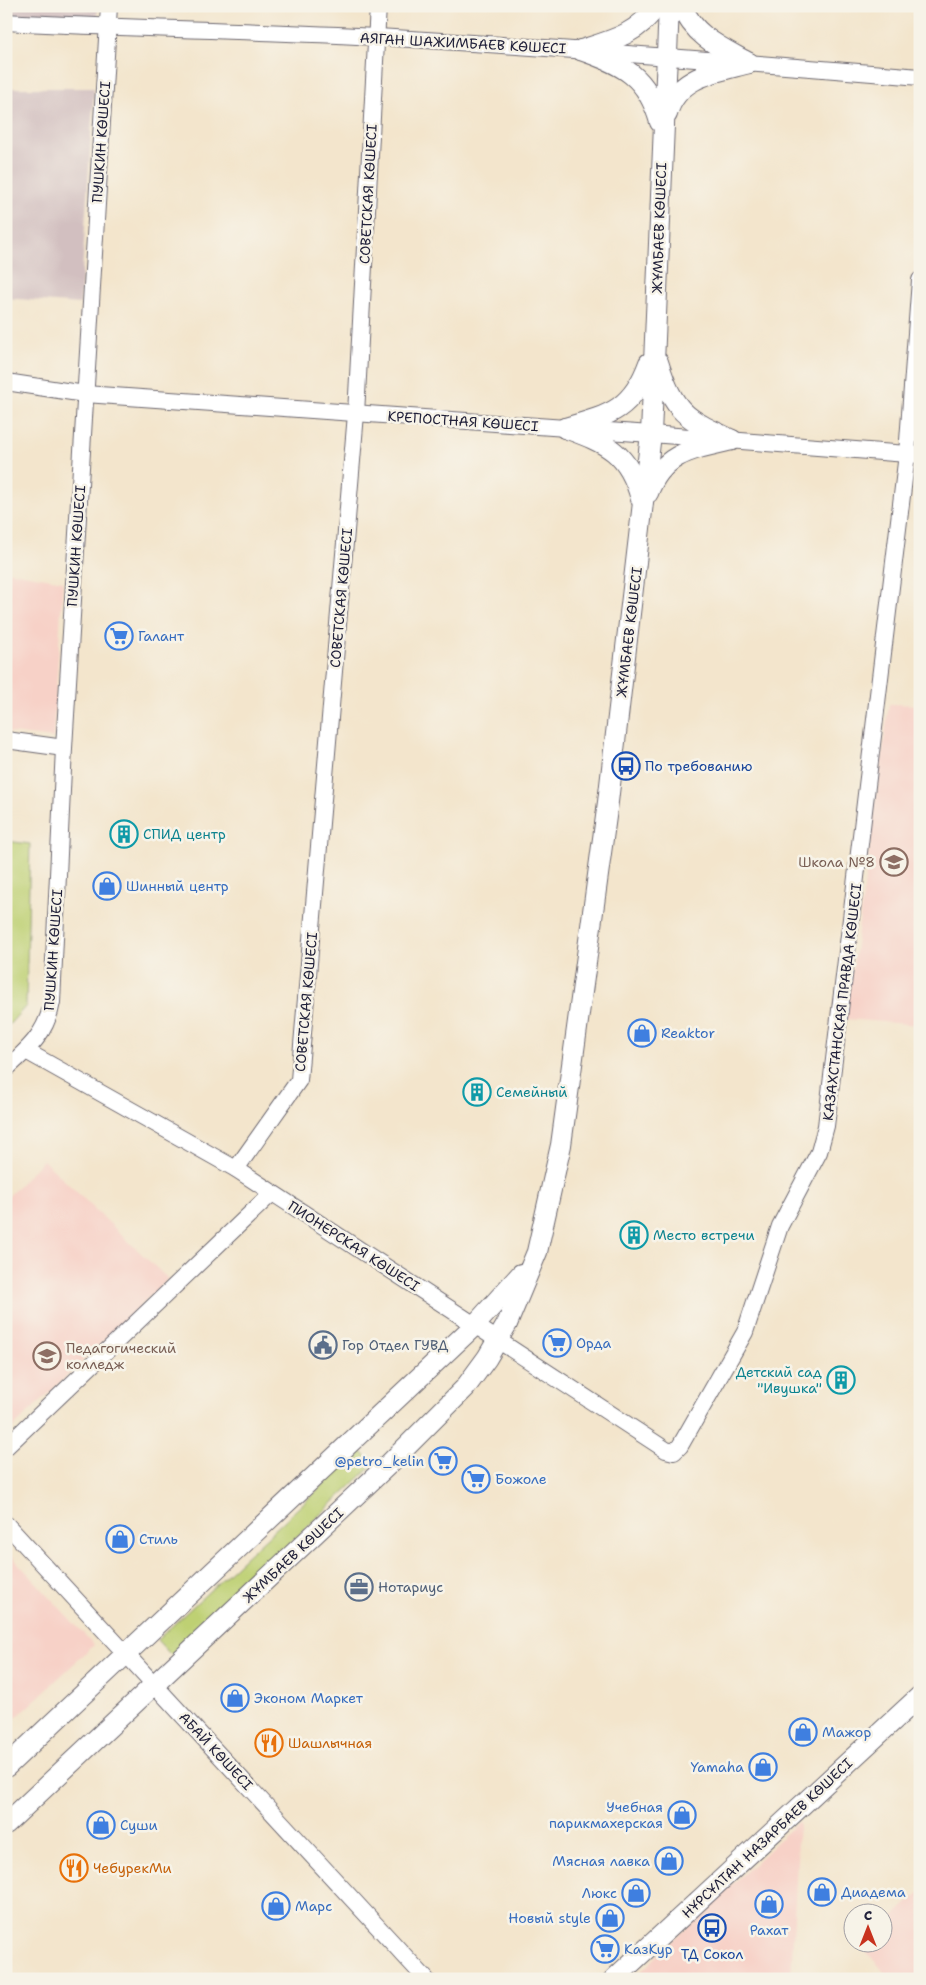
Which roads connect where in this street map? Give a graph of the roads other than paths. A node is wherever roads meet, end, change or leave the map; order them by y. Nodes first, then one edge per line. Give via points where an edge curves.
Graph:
1 (109, 6) edge
2 (378, 6) edge
3 (656, 6) edge
4 (668, 6) edge
5 (682, 6) edge
6 (6, 22) edge
7 (108, 28) junction
8 (376, 37) junction
9 (581, 50) junction
10 (666, 56) junction
11 (749, 63) junction
12 (920, 77) edge
13 (663, 131) junction
14 (920, 280) edge
15 (654, 350) junction
16 (6, 382) edge
17 (86, 394) junction
18 (356, 414) junction
19 (565, 428) junction
20 (651, 434) junction
21 (732, 440) junction
22 (914, 455) edge
23 (643, 506) junction
24 (6, 740) edge
25 (64, 748) junction
26 (26, 1051) junction
27 (6, 1069) edge
28 (236, 1169) junction
29 (272, 1193) junction
30 (537, 1252) junction
31 (475, 1325) junction
32 (498, 1340) junction
33 (6, 1447) edge
34 (674, 1452) joint
35 (6, 1524) edge
36 (126, 1654) junction
37 (154, 1685) junction
38 (920, 1696) edge
39 (6, 1767) edge
40 (6, 1824) edge
41 (426, 1979) edge
42 (614, 1979) edge

1 - 7 street, ПУШКИН КӨШЕСІ
2 - 8 street, СОВЕТСКАЯ КӨШЕСІ
3 - 9 main road via 631,32
4 - 10 main road, ЖҰМБАЕВ КӨШЕСІ
5 - 11 main road via 689,22 700,34
6 - 7 street, АЯГАН ШАЖИМБАЕВ КӨШЕСІ
7 - 8 street, АЯГАН ШАЖИМБАЕВ КӨШЕСІ
7 - 17 street, ПУШКИН КӨШЕСІ
8 - 9 street, АЯГАН ШАЖИМБАЕВ КӨШЕСІ
8 - 18 street, СОВЕТСКАЯ КӨШЕСІ
9 - 10 street, АЯГАН ШАЖИМБАЕВ КӨШЕСІ
9 - 13 main road via 614,62 638,79 653,102
10 - 11 street, АЯГАН ШАЖИМБАЕВ КӨШЕСІ
10 - 13 main road, ЖҰМБАЕВ КӨШЕСІ
11 - 12 street, АЯГАН ШАЖИМБАЕВ КӨШЕСІ
11 - 13 main road via 707,74 684,85 671,102
13 - 15 main road, ЖҰМБАЕВ КӨШЕСІ
14 - 22 street, КАЗАХСТАНСКАЯ ПРАВДА КӨШЕСІ
15 - 19 main road via 645,375 627,401 607,415
15 - 20 main road, ЖҰМБАЕВ КӨШЕСІ
15 - 21 main road via 666,387 678,408
16 - 17 street, КРЕПОСТНАЯ КӨШЕСІ
17 - 18 street, КРЕПОСТНАЯ КӨШЕСІ
17 - 25 street, ПУШКИН КӨШЕСІ
18 - 19 street, КРЕПОСТНАЯ КӨШЕСІ
18 - 28 street, СОВЕТСКАЯ КӨШЕСІ via 299,1080
19 - 20 street, КРЕПОСТНАЯ КӨШЕСІ
19 - 23 main road via 598,440 622,457 636,481
20 - 21 street, КРЕПОСТНАЯ КӨШЕСІ
20 - 23 main road, ЖҰМБАЕВ КӨШЕСІ
21 - 22 street, КРЕПОСТНАЯ КӨШЕСІ
21 - 23 main road via 668,461 654,478
22 - 34 street, КАЗАХСТАНСКАЯ ПРАВДА КӨШЕСІ via 826,1126 819,1152 780,1226 744,1332
23 - 30 main road, ЖҰМБАЕВ КӨШЕСІ via 608,802 561,1145
24 - 25 street
25 - 26 street, ПУШКИН КӨШЕСІ via 52,1002 43,1031
26 - 27 street, ПУШКИН КӨШЕСІ
26 - 28 street, ПИОНЕРСКАЯ КӨШЕСІ
28 - 29 street, ПИОНЕРСКАЯ КӨШЕСІ
29 - 31 street, ПИОНЕРСКАЯ КӨШЕСІ
29 - 33 street
30 - 31 main road, ЖҰМБАЕВ КӨШЕСІ via 514,1284
30 - 32 main road, ЖҰМБАЕВ КӨШЕСІ
31 - 32 street, ПИОНЕРСКАЯ КӨШЕСІ
31 - 36 main road, ЖҰМБАЕВ КӨШЕСІ
32 - 34 street, ПИОНЕРСКАЯ КӨШЕСІ via 666,1450
32 - 37 main road, ЖҰМБАЕВ КӨШЕСІ via 465,1388
35 - 36 street, АБАЙ КӨШЕСІ
36 - 37 street, АБАЙ КӨШЕСІ
36 - 39 main road, ЖҰМБАЕВ КӨШЕСІ
37 - 40 main road, ЖҰМБАЕВ КӨШЕСІ
37 - 41 street, АБАЙ КӨШЕСІ
38 - 42 main road, НҰРСҰЛТАН НАЗАРБАЕВ КӨШЕСІ

